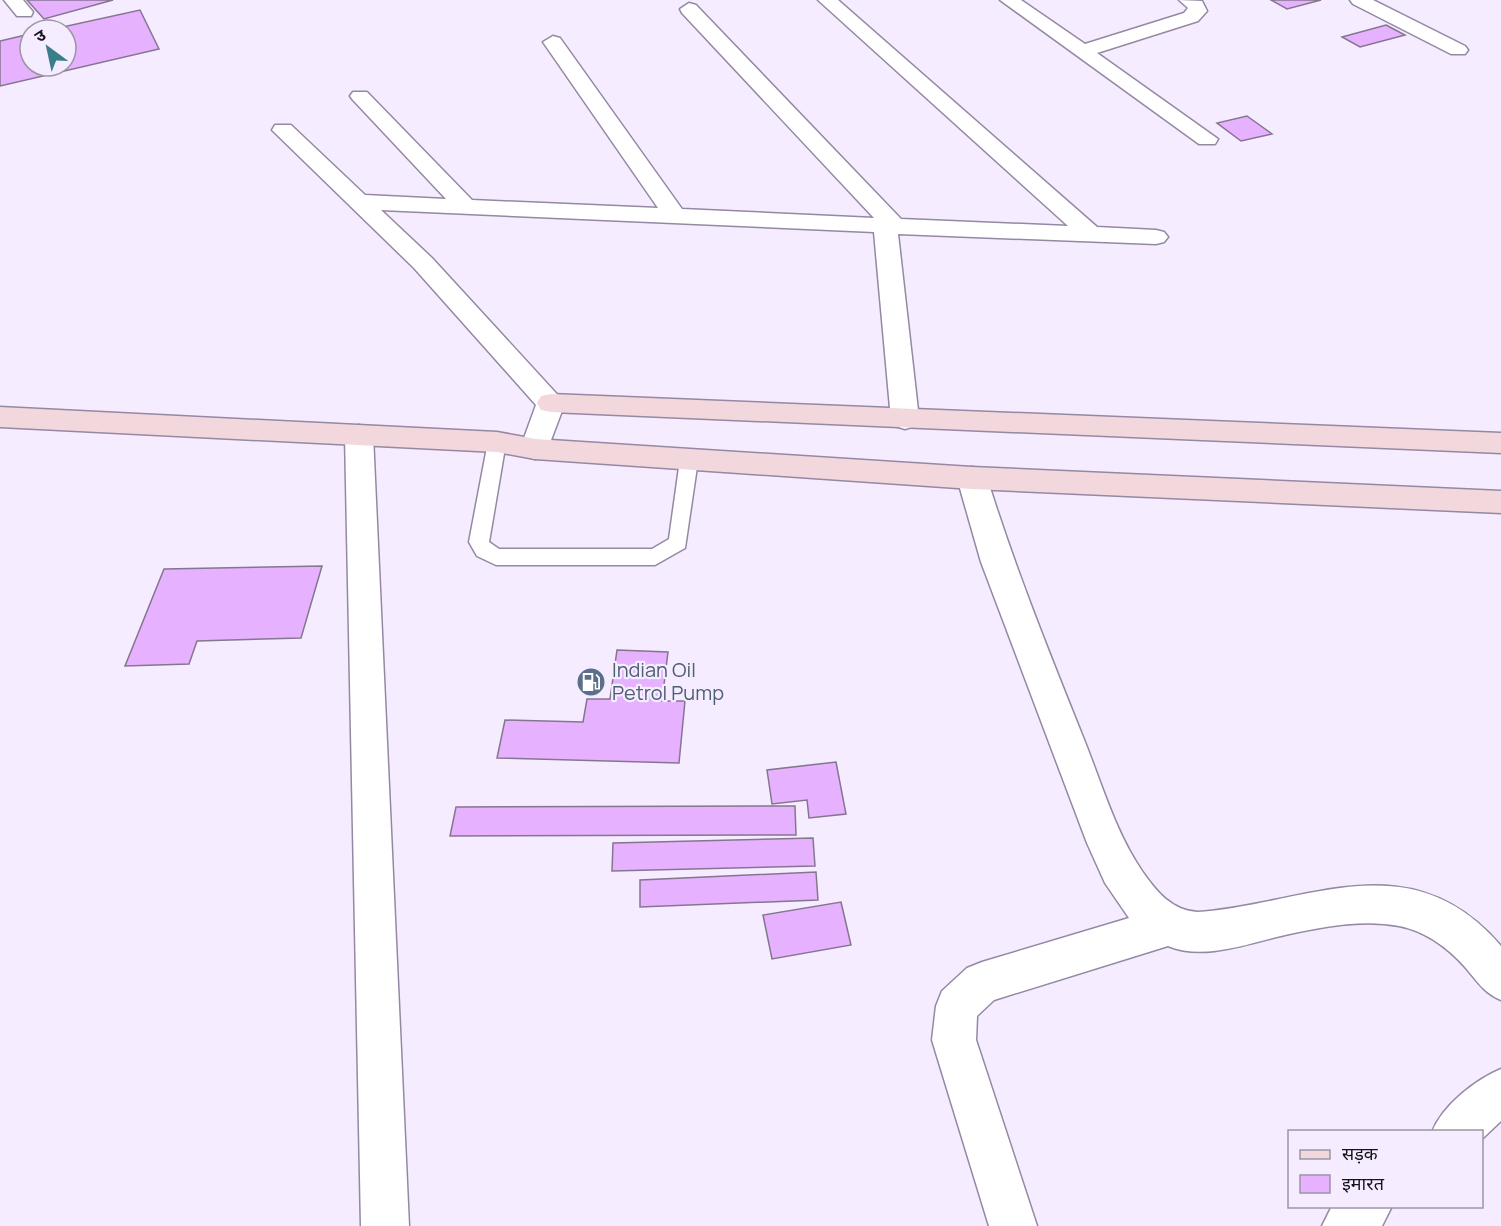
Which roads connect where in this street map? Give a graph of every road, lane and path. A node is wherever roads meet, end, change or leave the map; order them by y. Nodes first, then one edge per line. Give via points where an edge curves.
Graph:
1 (827, 0) edge
2 (1009, 0) edge
3 (1188, 0) edge
4 (1359, 0) edge
5 (689, 9) dead end
6 (553, 42) dead end
7 (1083, 51) junction
8 (1458, 51) dead end
9 (360, 96) dead end
10 (283, 130) dead end
11 (1207, 139) dead end
12 (359, 202) junction
13 (467, 208) junction
14 (676, 217) junction
15 (891, 227) junction
16 (1092, 235) junction
17 (1156, 237) dead end
18 (551, 403) junction
19 (0, 417) edge
20 (905, 419) junction
21 (359, 435) junction
22 (497, 442) junction
23 (1501, 443) edge
24 (535, 449) junction
25 (688, 460) junction
26 (972, 478) junction
27 (1501, 502) edge
28 (1168, 926) junction
29 (1501, 979) edge
30 (1501, 1091) edge
31 (1456, 1130) edge
32 (1367, 1208) edge
33 (385, 1226) edge
34 (1013, 1226) edge
35 (1346, 1226) edge

1 - 16 street
2 - 7 street
3 - 7 street via 1196,4 1198,11 1191,17
4 - 8 street
5 - 15 street
6 - 14 street
7 - 11 street
9 - 13 street
10 - 12 street
12 - 13 street
12 - 18 street via 423,263
13 - 14 street
14 - 15 street
15 - 16 street
15 - 20 street
16 - 17 street
18 - 20 street
18 - 24 street
19 - 21 street
20 - 23 street
21 - 22 street
21 - 33 street
22 - 24 street
22 - 25 lane via 478,542 484,552 496,557 655,557 668,552 678,543
24 - 25 street
25 - 26 street
26 - 27 street
26 - 28 street via 1002,573 1118,870 1137,899
28 - 29 street via 1203,933 1358,902 1387,903 1454,929
28 - 34 street via 982,983 957,1006 954,1040
30 - 31 street
32 - 35 street

